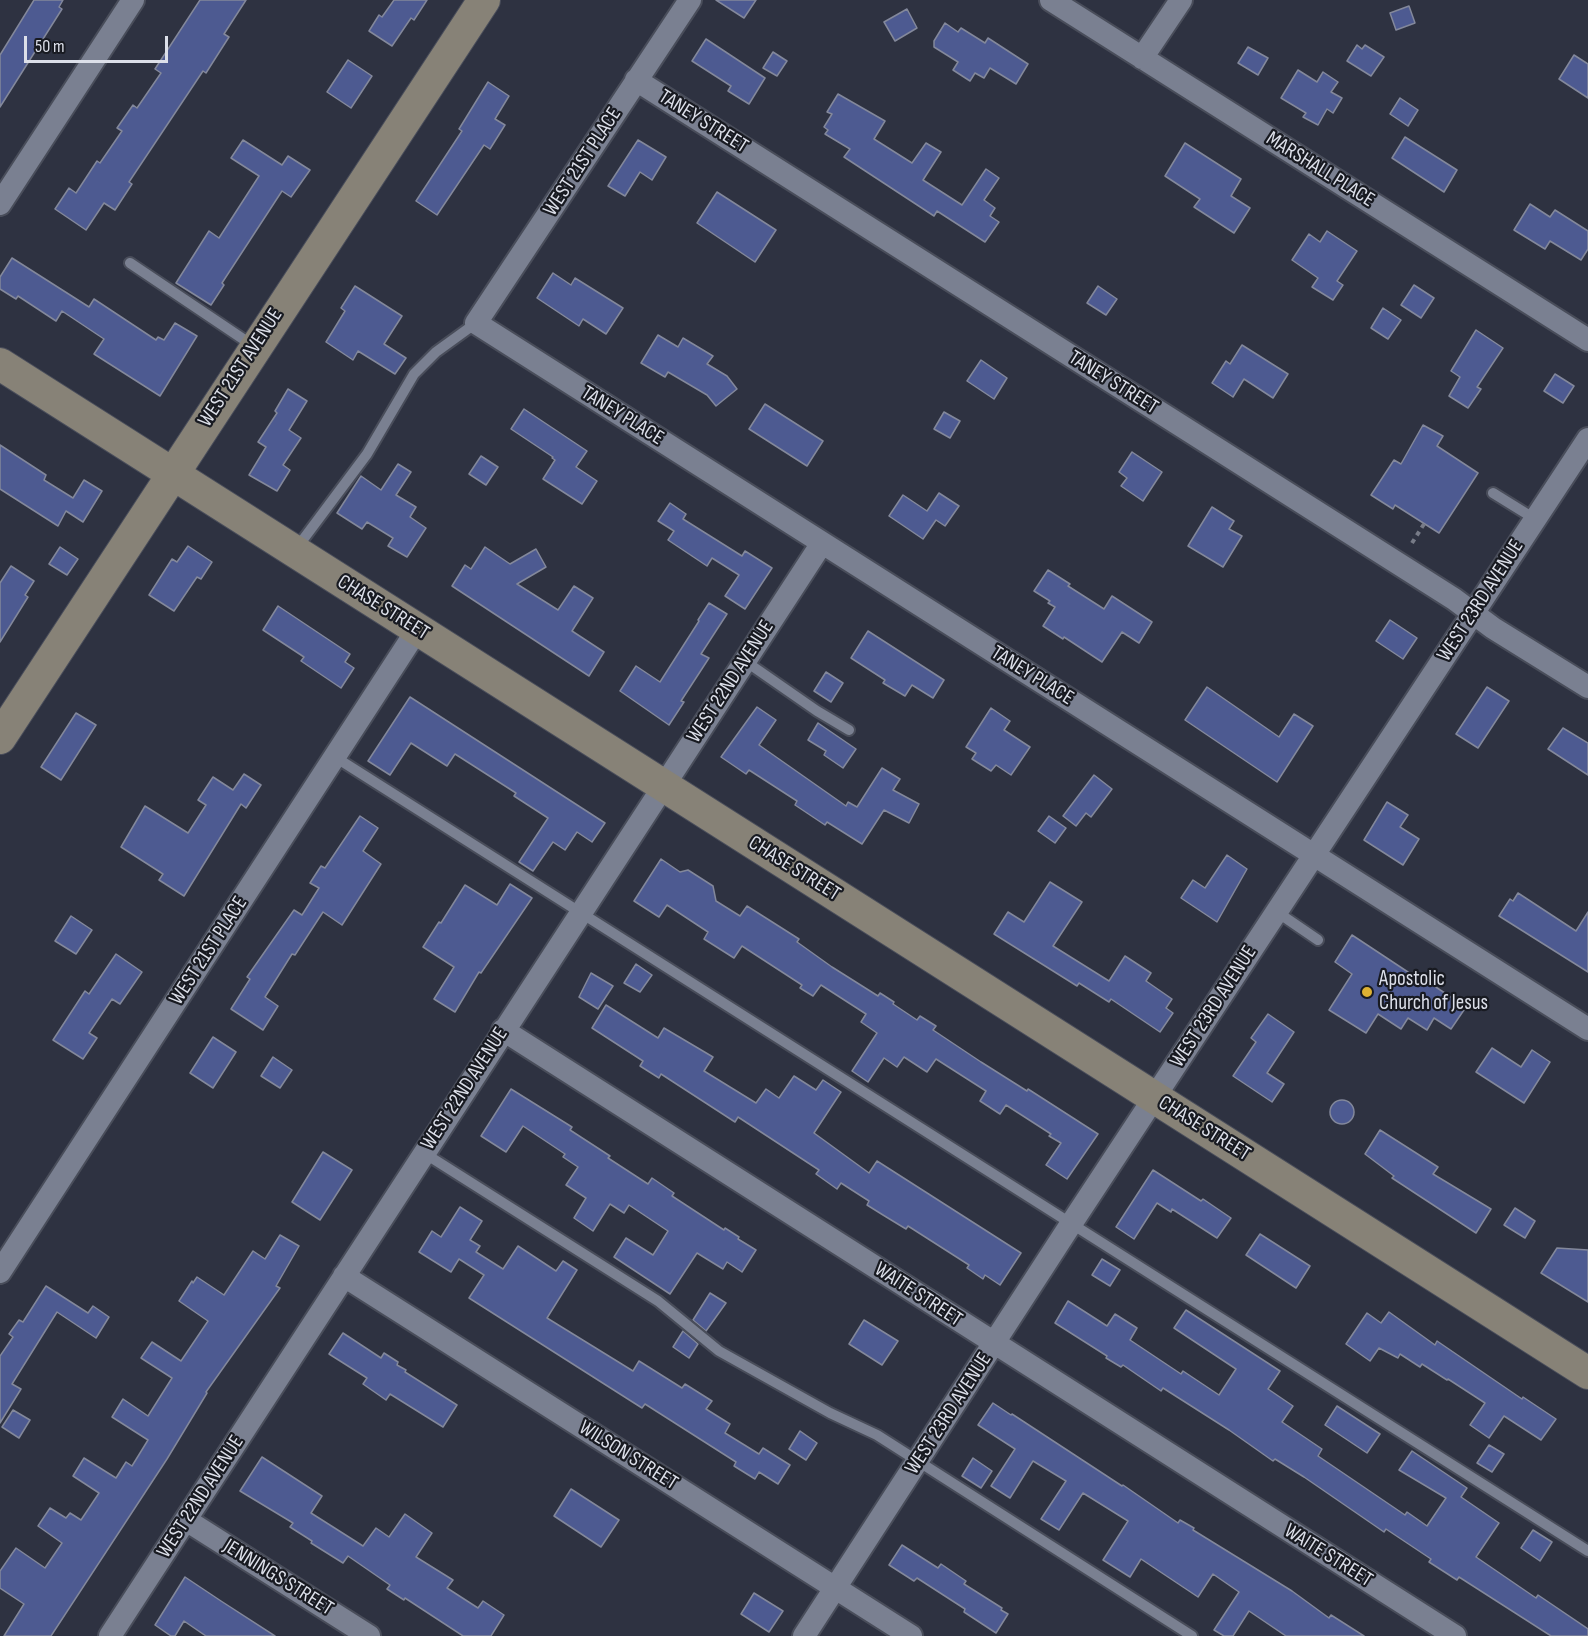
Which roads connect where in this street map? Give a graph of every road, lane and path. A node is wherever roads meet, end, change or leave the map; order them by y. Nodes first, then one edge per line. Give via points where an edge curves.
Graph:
1 (134, 0) edge
2 (484, 0) edge
3 (690, 0) edge
4 (1052, 0) edge
5 (1181, 0) edge
6 (1143, 58) junction
7 (636, 80) junction
8 (0, 204) edge
9 (130, 263) dead end
10 (476, 323) junction
11 (1588, 340) edge
12 (255, 347) junction
13 (0, 364) edge
14 (1588, 439) edge
15 (172, 474) junction
16 (1493, 493) dead end
17 (1535, 519) junction
18 (1424, 524) dead end
19 (822, 543) junction
20 (1412, 543) dead end
21 (294, 552) junction
22 (1473, 613) junction
23 (417, 630) junction
24 (744, 661) junction
25 (1588, 687) edge
26 (849, 730) dead end
27 (0, 738) edge
28 (335, 757) junction
29 (663, 786) junction
30 (1314, 856) junction
31 (1277, 912) junction
32 (580, 913) junction
33 (1318, 940) dead end
34 (1588, 1029) edge
35 (503, 1030) junction
36 (1154, 1098) junction
37 (424, 1153) junction
38 (1071, 1224) junction
39 (0, 1272) edge
40 (344, 1276) junction
41 (994, 1344) junction
42 (1588, 1373) edge
43 (918, 1462) junction
44 (186, 1520) junction
45 (1588, 1551) edge
46 (835, 1588) junction
47 (110, 1636) edge
48 (369, 1636) edge
49 (804, 1636) edge
50 (911, 1636) edge
51 (1192, 1636) edge
52 (1455, 1636) edge

1 - 8 street
2 - 12 street, WEST 21ST AVENUE
3 - 7 street, WEST 21ST PLACE
4 - 6 street, MARSHALL PLACE
5 - 6 street
6 - 11 street, MARSHALL PLACE
7 - 10 street, WEST 21ST PLACE
7 - 22 street, TANEY STREET
9 - 12 lane
10 - 19 street, TANEY PLACE
10 - 21 lane via 436,352 414,374 367,454
12 - 15 street, WEST 21ST AVENUE
13 - 15 street, CHASE STREET
14 - 17 street, WEST 23RD AVENUE
15 - 21 street, CHASE STREET
15 - 27 street, WEST 21ST AVENUE
16 - 17 lane
17 - 22 street, WEST 23RD AVENUE
18 - 20 path
19 - 24 street, WEST 22ND AVENUE
19 - 30 street, TANEY PLACE
21 - 23 street, CHASE STREET
22 - 25 street, TANEY STREET
22 - 30 street, WEST 23RD AVENUE
23 - 28 street, WEST 21ST PLACE
23 - 29 street, CHASE STREET
24 - 26 lane
24 - 29 street, WEST 22ND AVENUE
28 - 32 lane
28 - 39 street, WEST 21ST PLACE
29 - 32 street, WEST 22ND AVENUE
29 - 36 street, CHASE STREET
30 - 31 street, WEST 23RD AVENUE
30 - 34 street, TANEY PLACE
31 - 33 lane
31 - 36 street, WEST 23RD AVENUE
32 - 35 street, WEST 22ND AVENUE
32 - 38 lane
35 - 37 street, WEST 22ND AVENUE
35 - 41 street, WAITE STREET
36 - 38 street, WEST 23RD AVENUE
36 - 42 street, CHASE STREET
37 - 40 street, WEST 22ND AVENUE
37 - 43 lane via 658,1301 719,1351 877,1435
38 - 41 street, WEST 23RD AVENUE
38 - 45 lane
40 - 44 street, WEST 22ND AVENUE
40 - 46 street, WILSON STREET
41 - 43 street, WEST 23RD AVENUE
41 - 52 street, WAITE STREET
43 - 46 street, WEST 23RD AVENUE
43 - 51 lane
44 - 47 street, WEST 22ND AVENUE
44 - 48 street, JENNINGS STREET
46 - 49 street, WEST 23RD AVENUE
46 - 50 street, WILSON STREET

